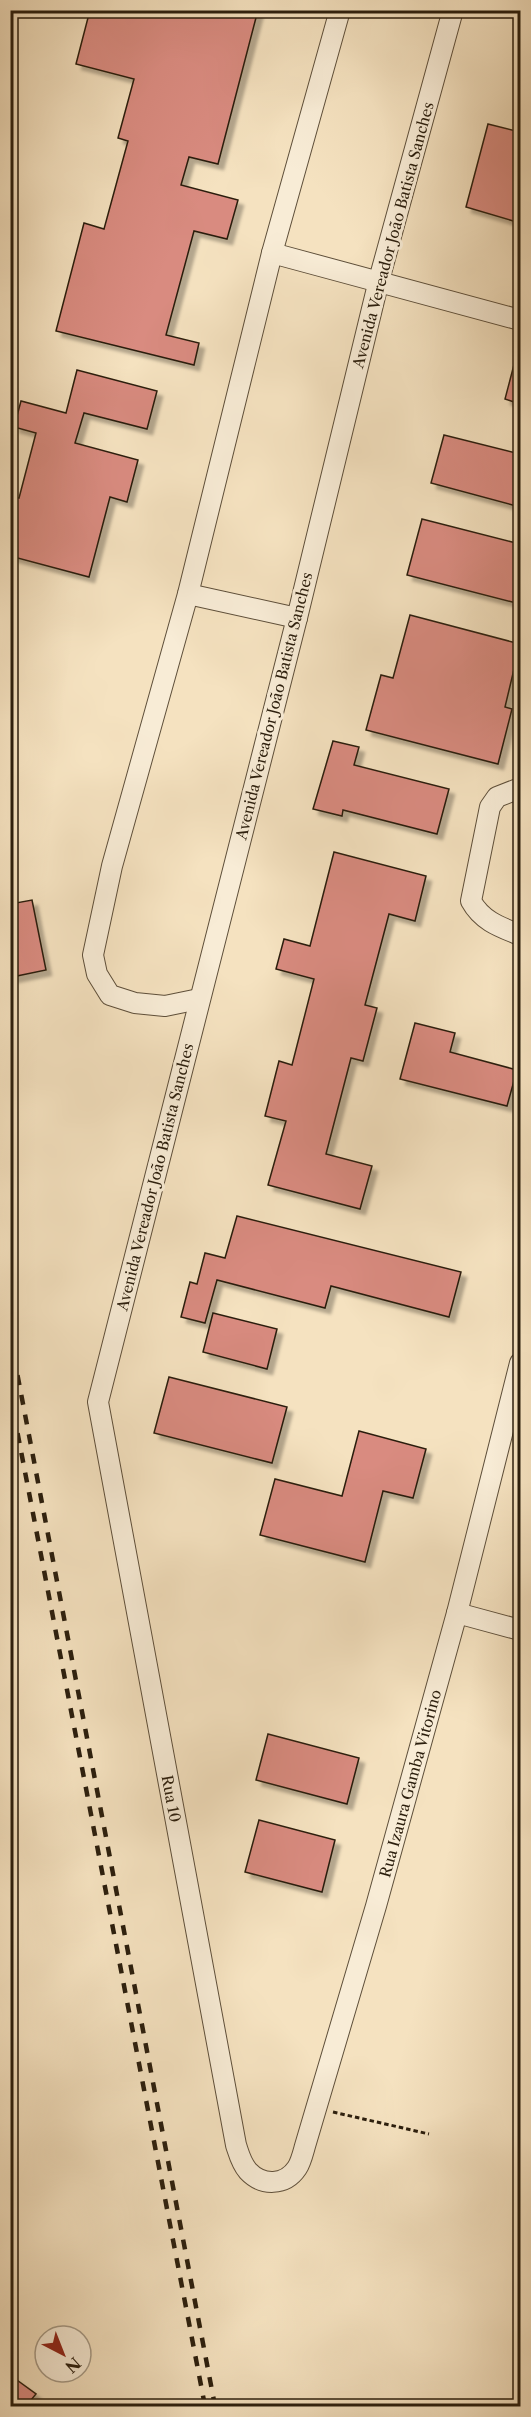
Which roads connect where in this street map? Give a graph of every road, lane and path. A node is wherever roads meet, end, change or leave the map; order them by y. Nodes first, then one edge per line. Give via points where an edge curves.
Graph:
1 (340, 10) edge
2 (453, 10) edge
3 (272, 253) junction
4 (379, 280) junction
5 (520, 320) edge
6 (188, 594) junction
7 (297, 618) junction
8 (520, 788) edge
9 (520, 935) edge
10 (199, 999) junction
11 (520, 1363) edge
12 (98, 1402) joint
13 (457, 1613) junction
14 (520, 1630) edge
15 (316, 2108) junction
16 (429, 2134) dead end
17 (267, 2182) joint

1 - 3 street
2 - 4 street, Avenida Vereador João Batista Sanches
3 - 4 street
3 - 6 street
4 - 5 street
4 - 7 street, Avenida Vereador João Batista Sanches
6 - 7 street
6 - 10 street via 112,866 93,955 97,974 110,995 135,1004 165,1006
7 - 10 street, Avenida Vereador João Batista Sanches
8 - 9 street via 497,797 490,807 471,901 493,925
10 - 12 street, Avenida Vereador João Batista Sanches
11 - 13 street, Rua Izaura Gamba Vitorino
12 - 17 street, Rua 10 via 236,2145 247,2170
13 - 14 street
13 - 15 street, Rua Izaura Gamba Vitorino
15 - 16 path
15 - 17 street, Rua Izaura Gamba Vitorino via 298,2167 289,2178

